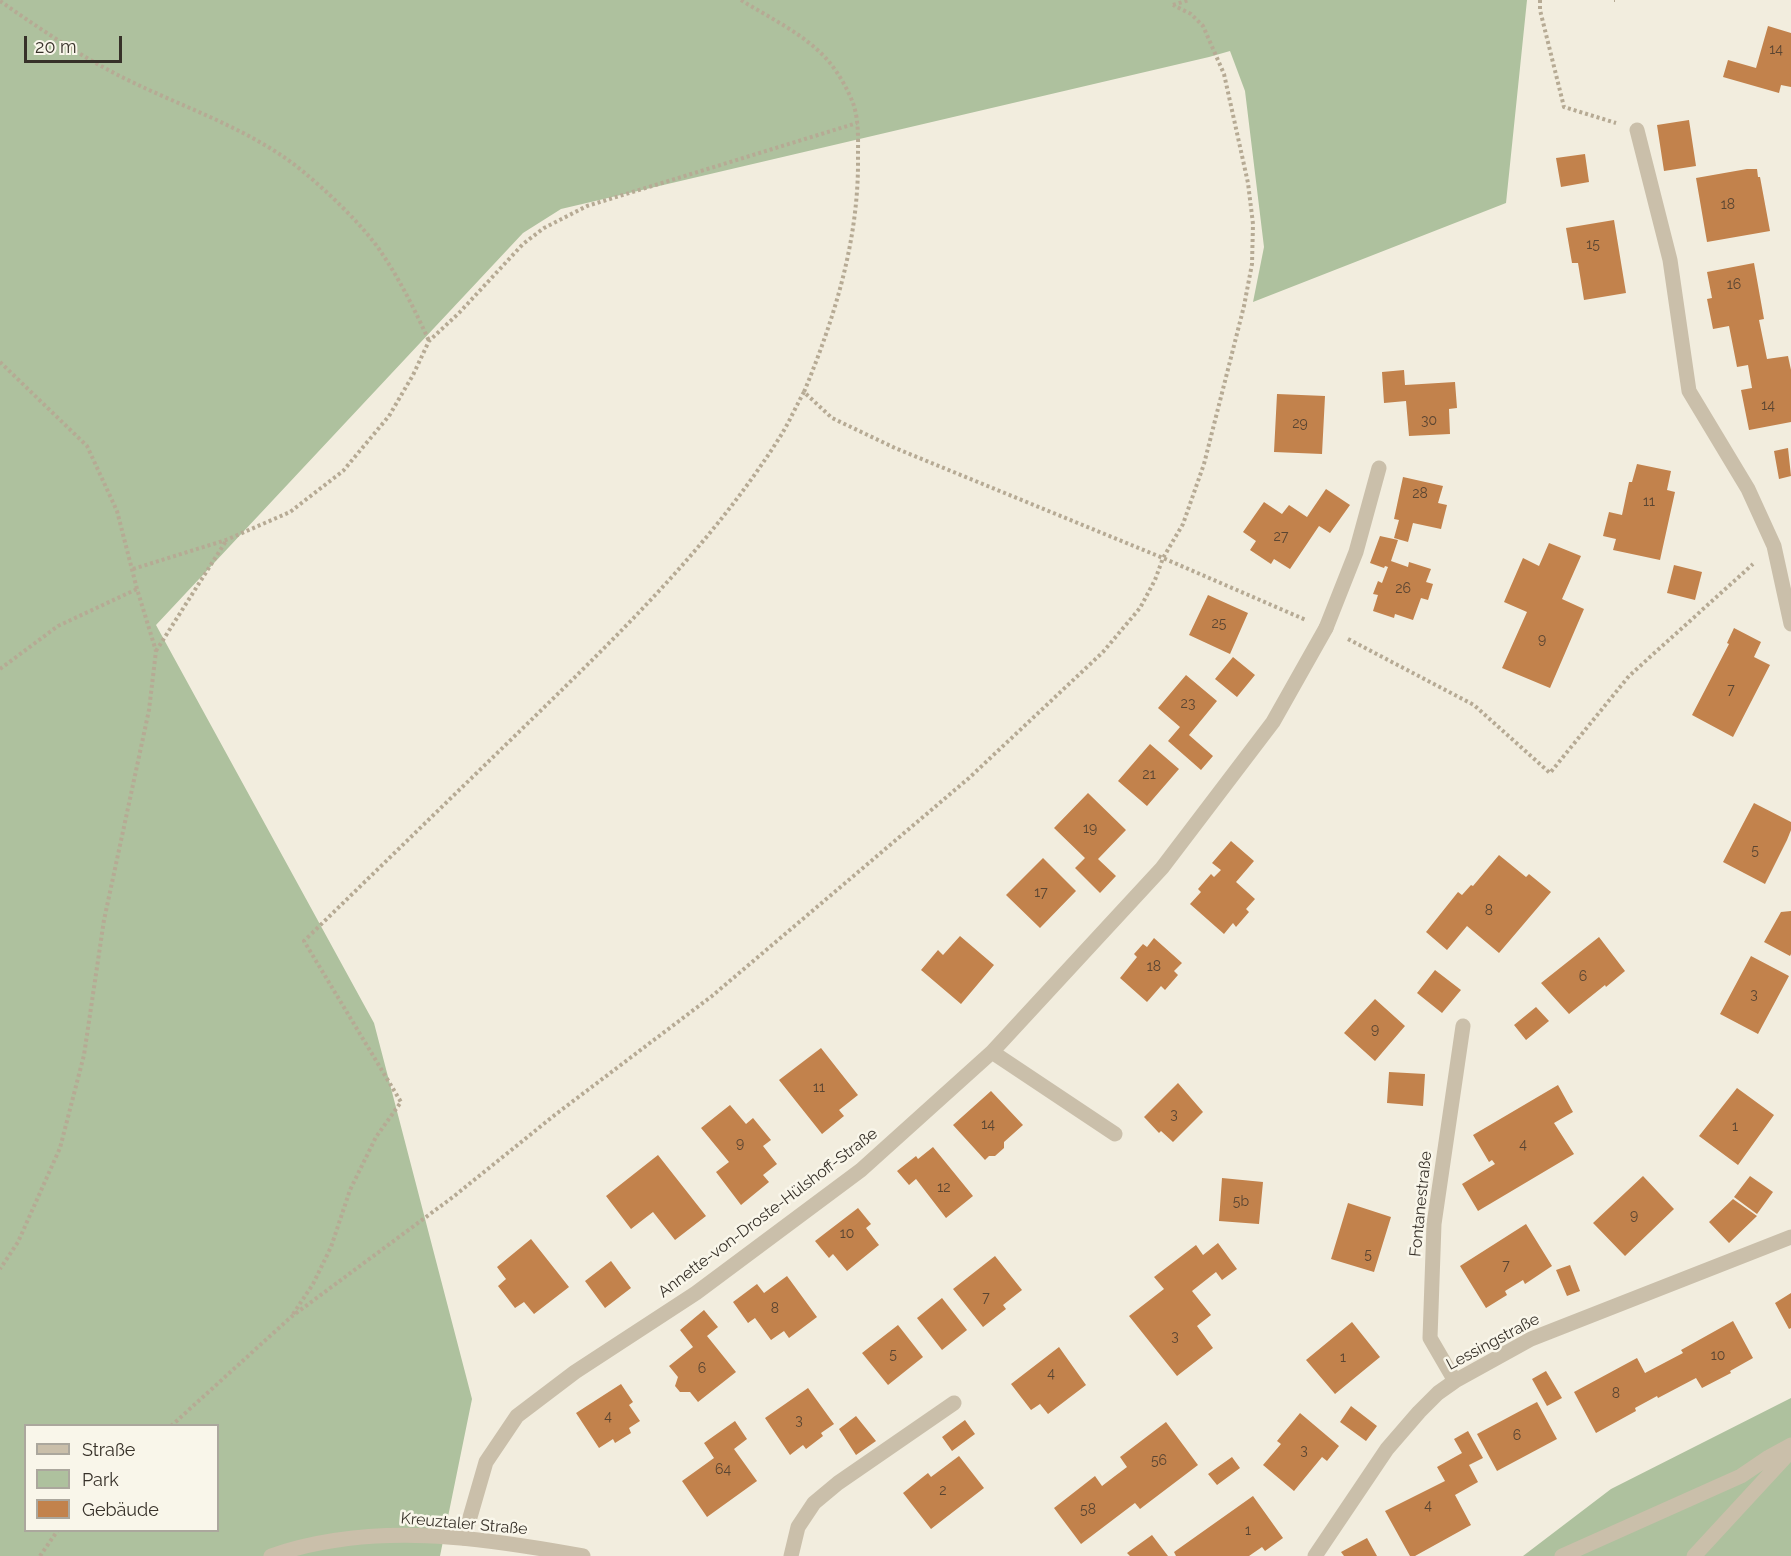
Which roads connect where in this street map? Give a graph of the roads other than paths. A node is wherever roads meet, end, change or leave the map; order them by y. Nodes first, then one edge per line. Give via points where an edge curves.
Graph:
1 (1638, 130) road end
2 (1379, 468) dead end
3 (1791, 624) edge
4 (1463, 1026) dead end
5 (992, 1052) junction
6 (1115, 1134) dead end
7 (1791, 1237) edge
8 (1455, 1381) junction
9 (954, 1402) dead end
10 (1791, 1444) edge
11 (1791, 1451) edge
12 (464, 1538) junction
13 (271, 1556) edge
14 (583, 1556) edge
15 (791, 1556) edge
16 (1315, 1556) edge
17 (1562, 1556) edge
18 (1694, 1556) edge

1 - 3 street via 1670,260 1689,391 1748,489 1774,546
2 - 5 street, Annette-von-Droste-Hülshoff-Straße via 1356,552 1326,628 1273,722 1162,868
4 - 8 street, Fontanestraße via 1434,1224 1430,1338
5 - 6 street
5 - 12 street, Annette-von-Droste-Hülshoff-Straße via 861,1170 696,1293 575,1372 517,1416 486,1462
7 - 8 street, Lessingstraße via 1531,1339
8 - 16 street, Lessingstraße via 1438,1393 1387,1449
9 - 15 street via 814,1503 798,1527
10 - 17 street via 1742,1476
11 - 18 street
12 - 13 street, Kreuztaler Straße via 403,1534 349,1538
12 - 14 street, Kreuztaler Straße

